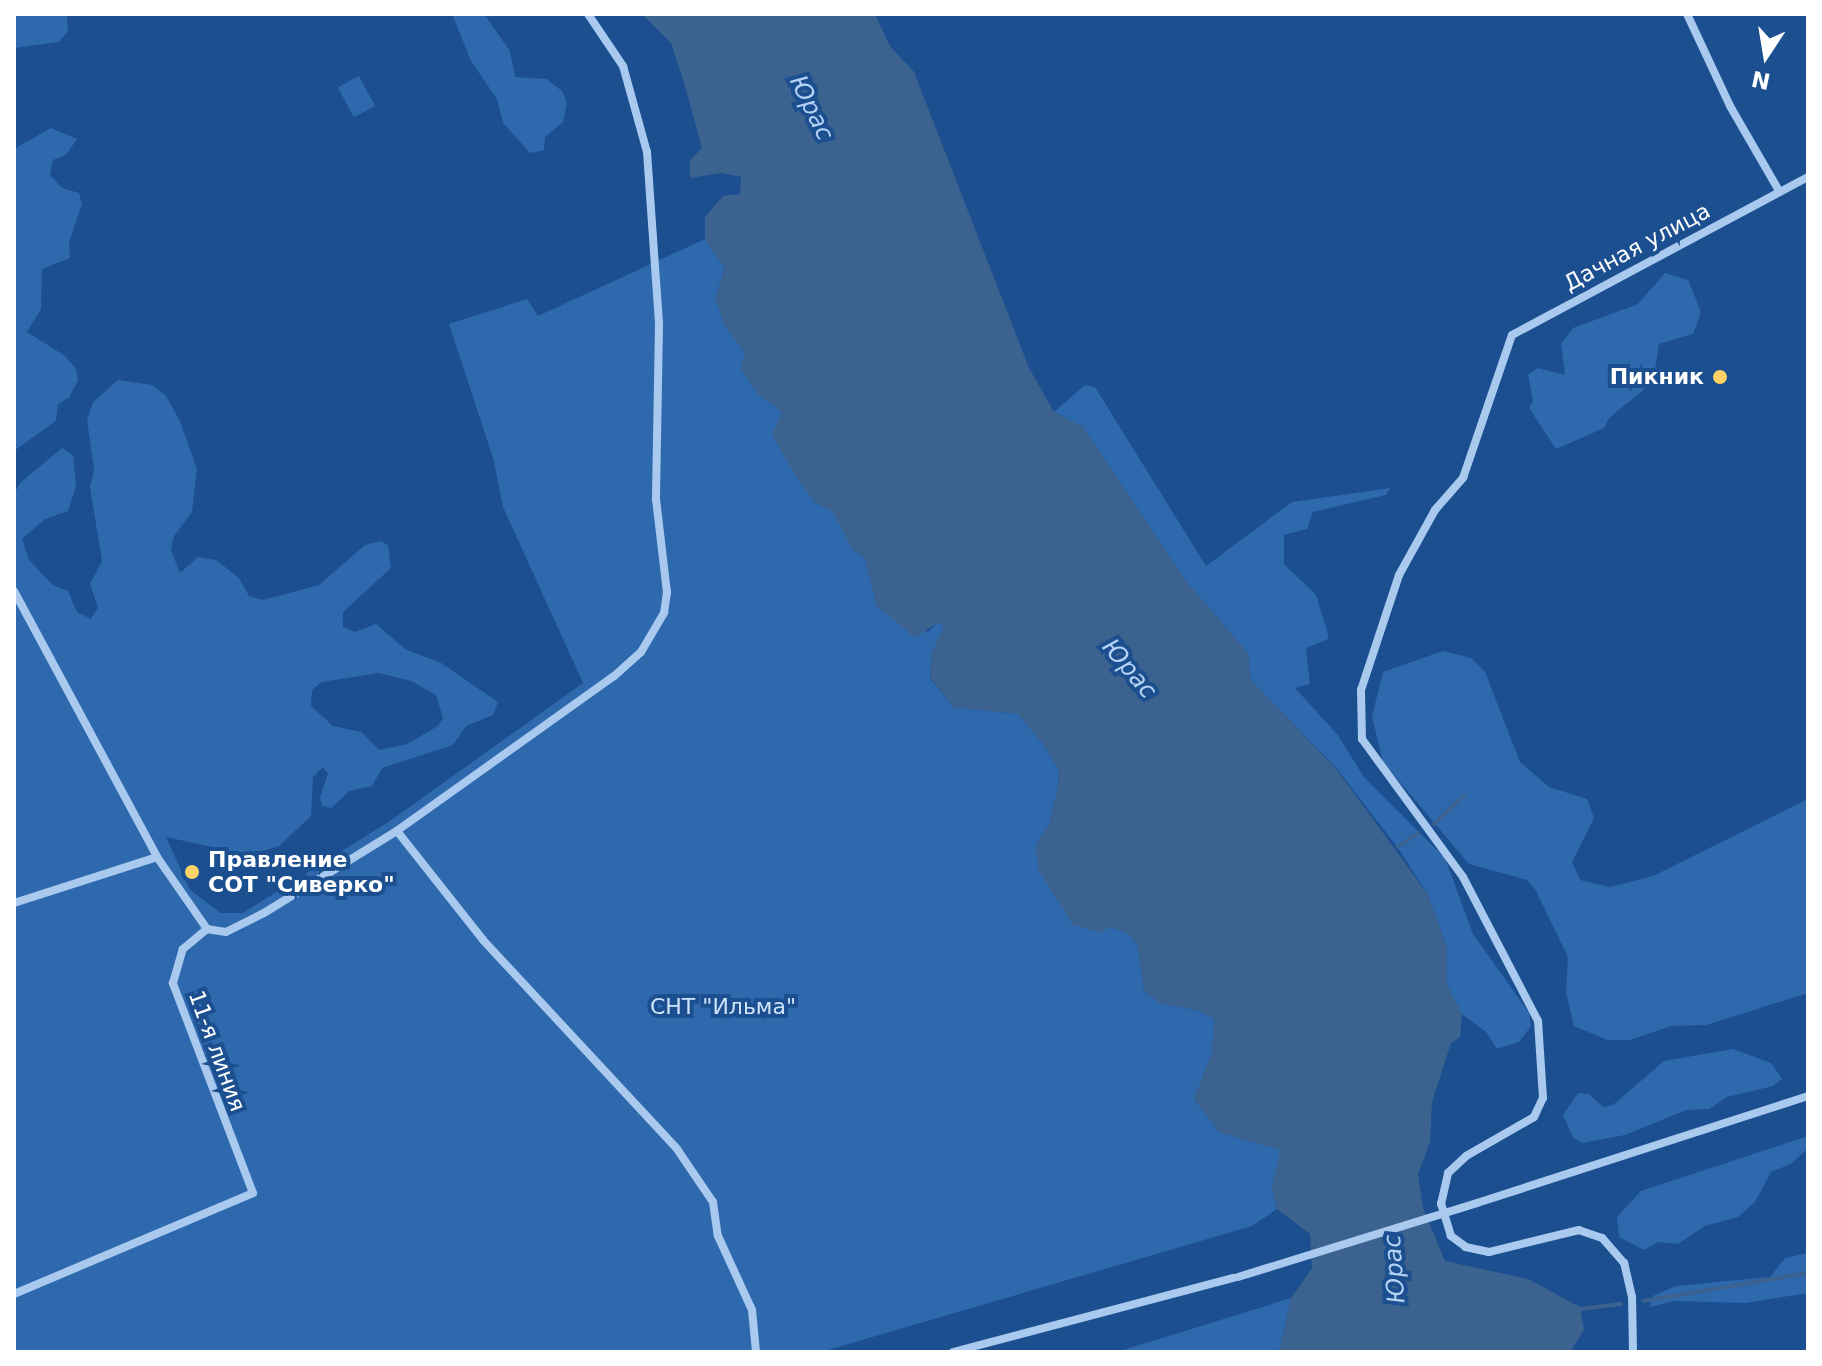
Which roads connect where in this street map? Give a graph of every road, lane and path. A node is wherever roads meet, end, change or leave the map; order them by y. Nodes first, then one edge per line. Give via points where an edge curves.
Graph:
1 (588, 14) edge
2 (1687, 14) edge
3 (1808, 177) edge
4 (1779, 191) junction
5 (14, 591) edge
6 (397, 831) junction
7 (157, 857) junction
8 (14, 903) edge
9 (207, 929) junction
10 (1808, 1096) edge
11 (14, 1294) edge
12 (756, 1352) edge
13 (953, 1352) edge
14 (1633, 1352) edge

1 - 6 street via 623,66 647,152 659,325 656,499 667,592 664,613 641,652 614,676
2 - 4 street via 1730,106
3 - 4 street, Дачная улица
4 - 14 street, Дачная улица via 1512,335 1463,478 1435,510 1399,575 1361,690 1362,739 1463,877 1538,1021 1543,1098 1534,1117 1466,1156 1448,1173 1441,1204 1451,1236 1466,1247 1489,1252 1579,1230 1602,1238 1624,1263 1632,1297
5 - 7 street
6 - 9 street via 264,913 226,932
6 - 12 street via 483,940 677,1149 713,1202 718,1236 752,1310
7 - 8 street
7 - 9 street
9 - 11 street, 11-я линия via 183,949 173,983 253,1193
10 - 13 street, bridge via 1236,1278

